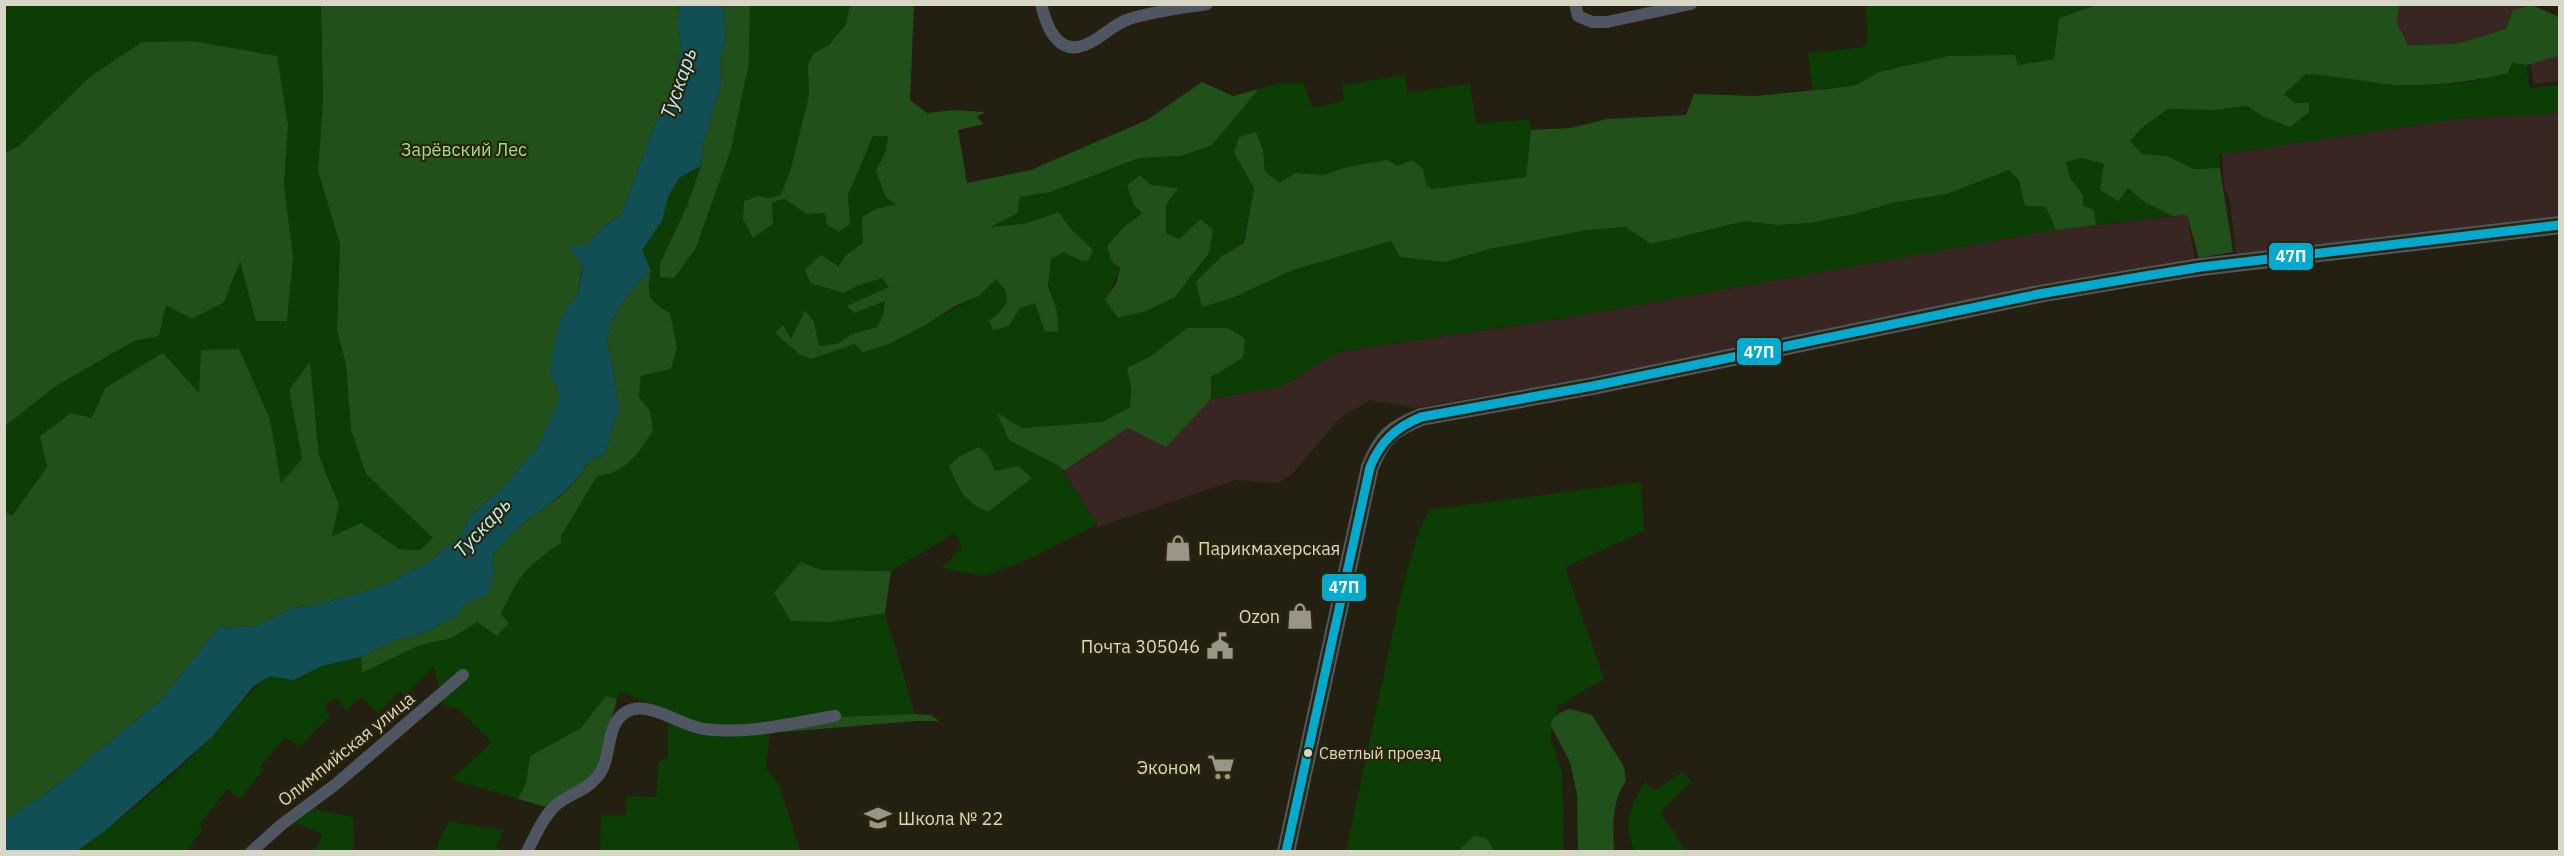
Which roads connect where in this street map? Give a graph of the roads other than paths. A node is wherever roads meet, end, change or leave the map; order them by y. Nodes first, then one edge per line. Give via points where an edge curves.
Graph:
1 (1041, 4) edge
2 (1207, 4) edge
3 (1575, 4) edge
4 (1691, 4) edge
5 (2559, 225) edge
6 (463, 675) dead end
7 (835, 716) dead end
8 (251, 852) edge
9 (527, 852) edge
10 (1286, 852) edge

1 - 2 street via 1046,26 1054,38 1074,48 1086,45 1127,19
3 - 4 street via 1578,16 1592,22 1607,22
5 - 10 street via 2202,267 2073,289 1421,417 1398,427 1376,450 1370,467
6 - 8 street, Олимпийская улица
7 - 9 street via 725,730 678,723 654,710 627,711 612,732 603,771 589,786 556,805

